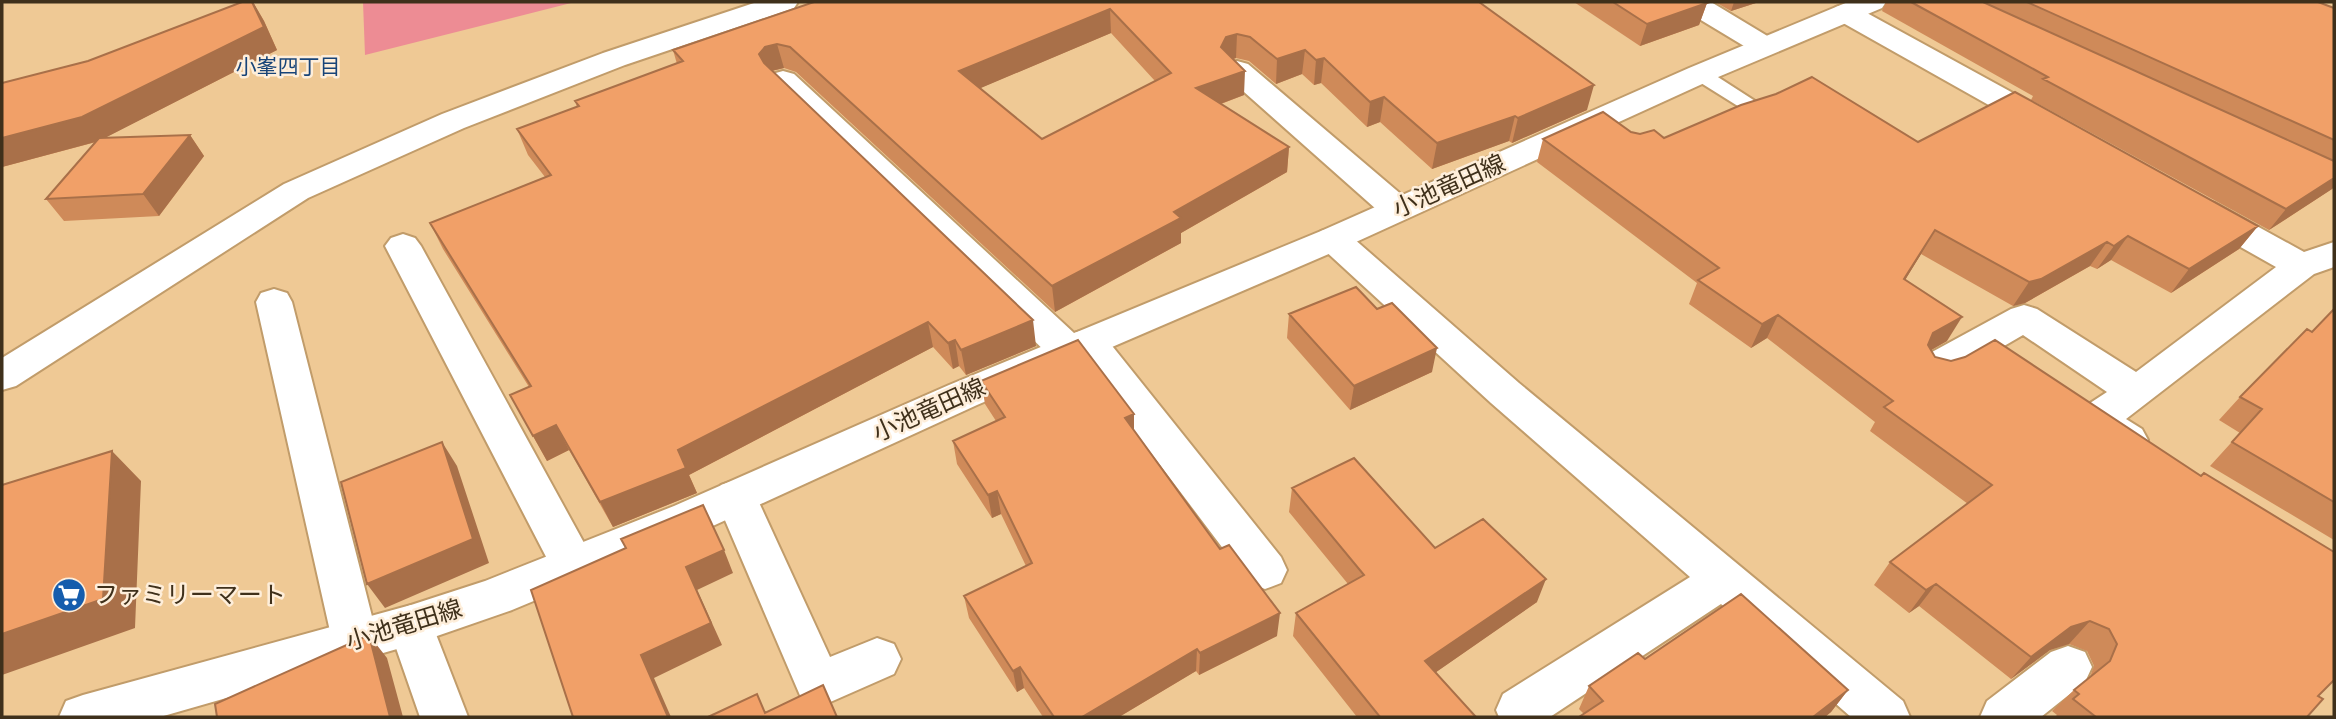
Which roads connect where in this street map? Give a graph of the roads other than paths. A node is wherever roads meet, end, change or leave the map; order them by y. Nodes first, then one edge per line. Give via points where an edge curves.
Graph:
1 (784, 2) edge
2 (1691, 2) edge
3 (1859, 8) edge
4 (1765, 46) junction
5 (1237, 70) edge
6 (1700, 74) junction
7 (783, 80) edge
8 (1720, 122) edge
9 (2073, 140) edge
10 (2181, 200) edge
11 (1397, 209) junction
12 (1333, 239) junction
13 (403, 246) dead end
14 (2318, 260) edge
15 (274, 302) dead end
16 (1078, 346) junction
17 (1935, 368) edge
18 (2, 376) edge
19 (2137, 392) junction
20 (2155, 457) edge
21 (736, 497) junction
22 (573, 565) junction
23 (1265, 570) dead end
24 (1723, 579) junction
25 (411, 625) junction
26 (355, 640) junction
27 (877, 659) dead end
28 (2068, 667) dead end
29 (1520, 710) dead end
30 (83, 717) edge
31 (444, 717) edge
32 (1886, 717) edge
33 (2004, 717) edge

1 - 18 street via 614,59 453,121 296,191
2 - 4 street
3 - 4 street, 小池竜田線
3 - 9 street
4 - 6 street, 小池竜田線
5 - 11 street
6 - 8 lane via 1758,110
6 - 11 street, 小池竜田線 via 1604,128
7 - 16 street
10 - 14 street
11 - 12 street, 小池竜田線
12 - 16 street, 小池竜田線
12 - 24 street
13 - 22 street
14 - 19 street
15 - 26 street
16 - 21 street, 小池竜田線
16 - 23 street
17 - 19 street via 2024,318
19 - 20 street via 2095,421
21 - 22 street, 小池竜田線
21 - 27 street via 818,685
22 - 25 street, 小池竜田線
24 - 29 street
24 - 32 street
25 - 26 street, 小池竜田線
25 - 31 street
26 - 30 street, 小池竜田線
28 - 33 street

